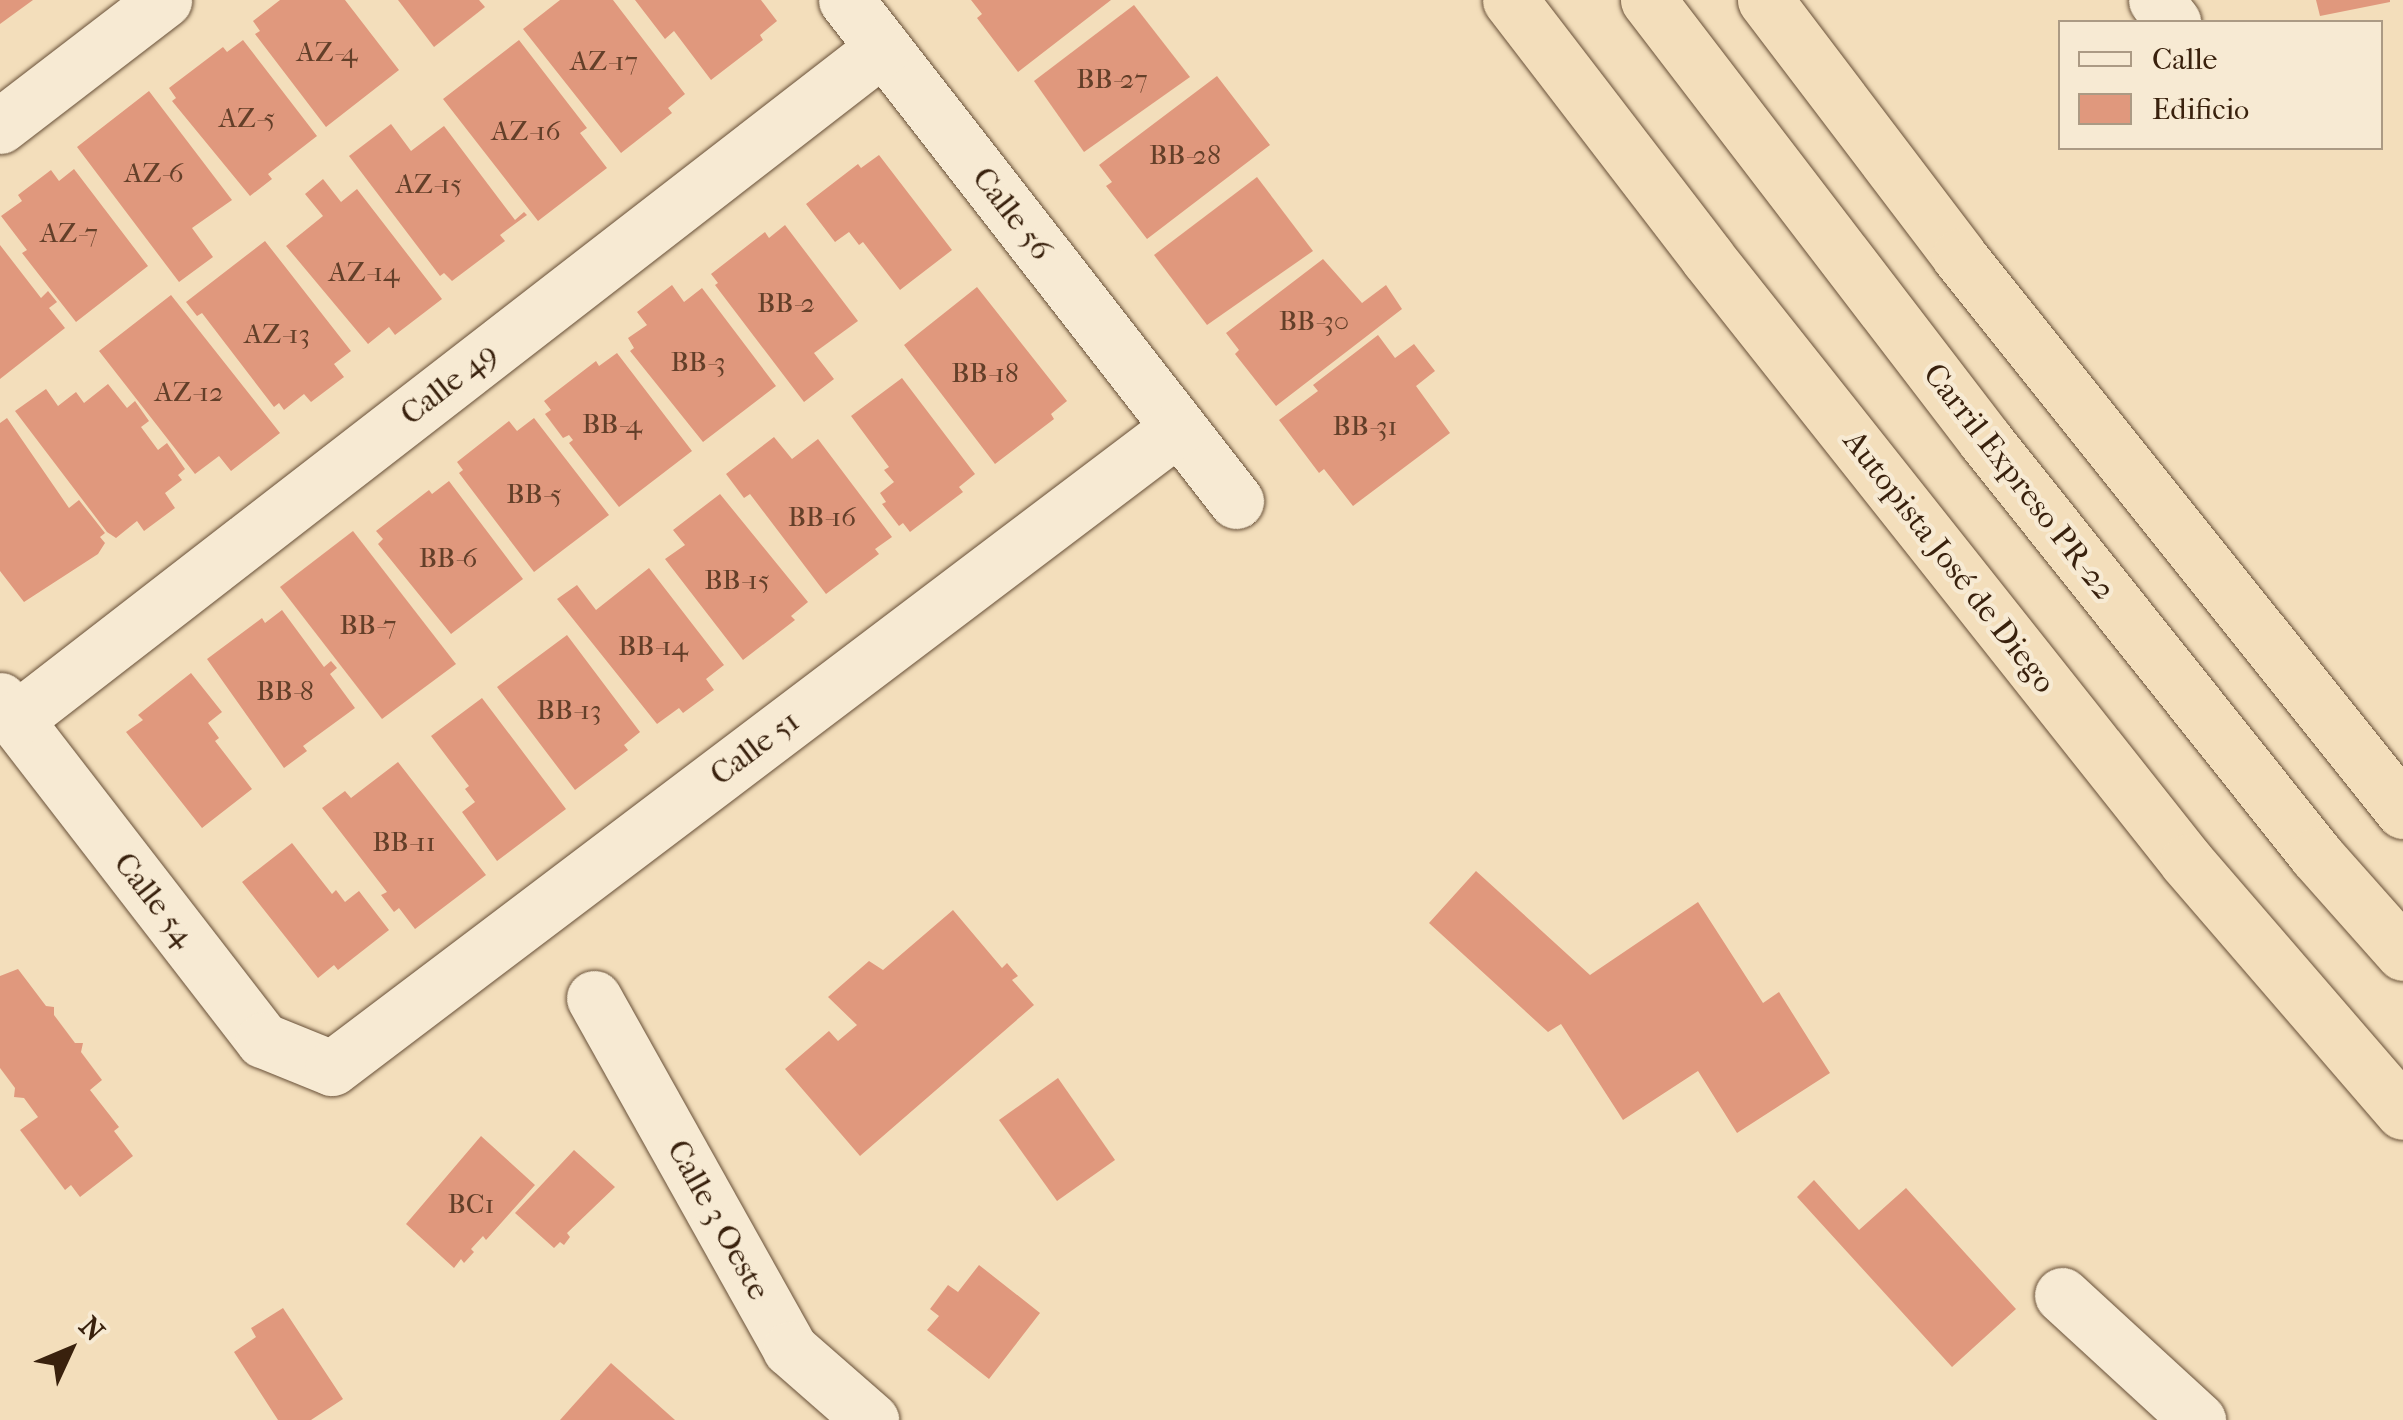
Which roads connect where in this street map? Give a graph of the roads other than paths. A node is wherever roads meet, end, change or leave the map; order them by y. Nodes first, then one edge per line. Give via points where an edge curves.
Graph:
1 (164, 0) edge
2 (846, 0) edge
3 (1510, 0) edge
4 (1648, 0) edge
5 (1765, 0) edge
6 (2156, 0) edge
7 (2172, 20) edge
8 (883, 48) junction
9 (0, 126) edge
10 (1178, 428) junction
11 (1236, 501) dead end
12 (7, 710) edge
13 (2403, 812) edge
14 (2403, 953) edge
15 (594, 998) dead end
16 (332, 1068) joint
17 (2403, 1112) edge
18 (2062, 1296) dead end
19 (871, 1420) edge
20 (2198, 1420) edge

1 - 9 street
2 - 8 street, Calle 56
3 - 17 highway, Autopista José de Diego via 2186,862
4 - 14 highway, Carril Expreso PR-22 via 1997,456 2316,855
5 - 13 highway via 1959,256
6 - 7 street
8 - 10 street, Calle 56
8 - 12 street, Calle 49
10 - 11 street, Calle 56
10 - 16 street, Calle 51
12 - 16 street, Calle 54 via 263,1040
15 - 19 street, Calle 3 Oeste via 790,1348
18 - 20 street

